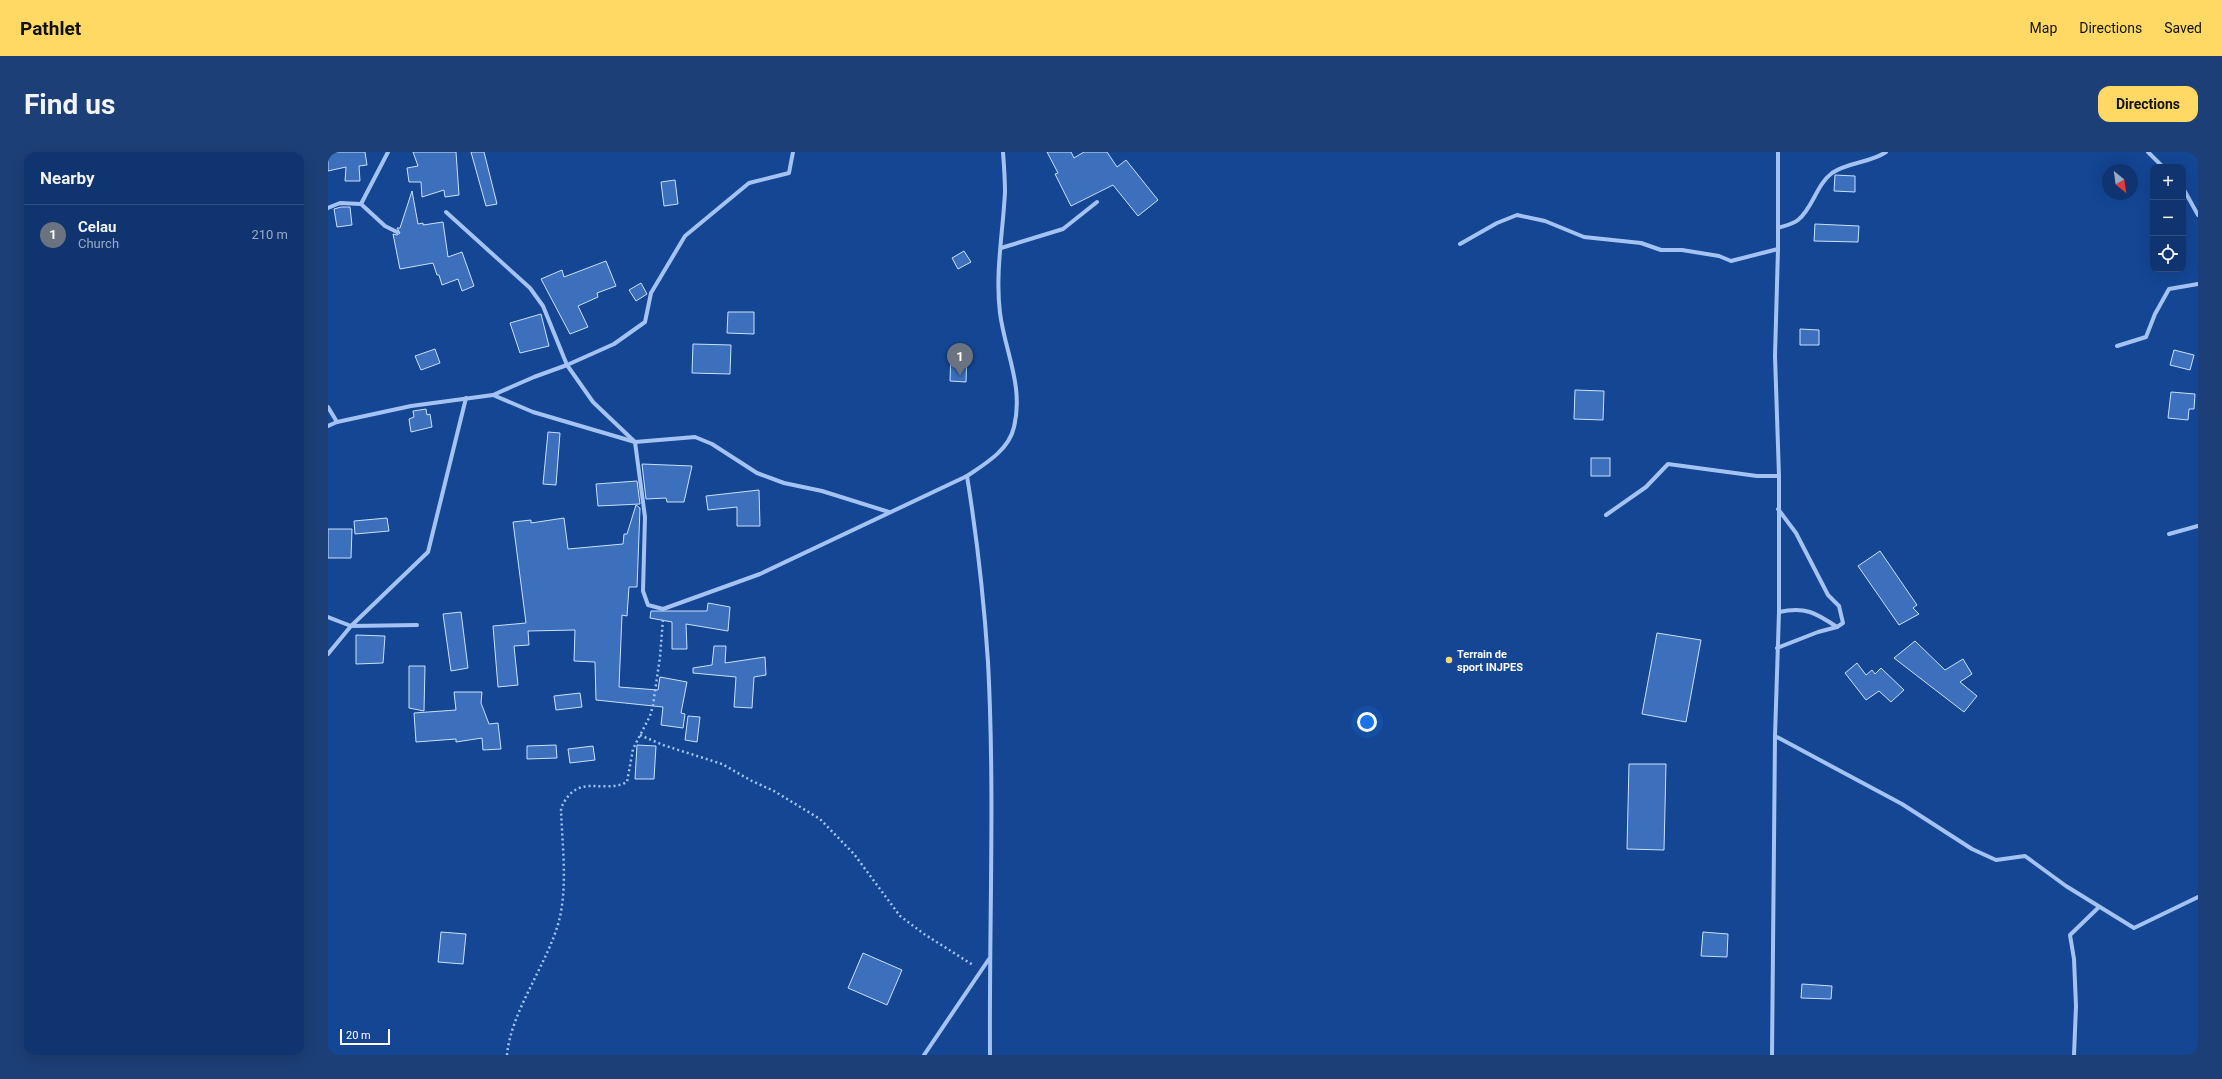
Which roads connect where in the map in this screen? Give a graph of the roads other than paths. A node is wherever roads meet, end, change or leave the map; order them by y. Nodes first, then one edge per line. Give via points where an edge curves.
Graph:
1 (388, 152) edge
2 (792, 152) edge
3 (1004, 152) edge
4 (1778, 152) edge
5 (1886, 152) edge
6 (2148, 152) edge
7 (2160, 164) edge
8 (2186, 193) edge
9 (1097, 202) dead end
10 (361, 204) junction
11 (328, 208) edge
12 (446, 212) dead end
13 (2198, 215) edge
14 (1778, 228) junction
15 (397, 232) dead end
16 (1460, 244) dead end
17 (1001, 248) junction
18 (1778, 249) junction
19 (2198, 284) edge
20 (2117, 346) dead end
21 (567, 365) junction
22 (493, 395) junction
23 (466, 398) junction
24 (328, 407) edge
25 (337, 422) junction
26 (328, 426) edge
27 (635, 442) junction
28 (967, 476) junction
29 (1779, 476) junction
30 (1778, 509) junction
31 (889, 512) junction
32 (1606, 514) dead end
33 (2198, 526) edge
34 (2169, 534) dead end
35 (1779, 612) junction
36 (328, 617) edge
37 (417, 625) dead end
38 (351, 626) junction
39 (1837, 627) junction
40 (1778, 648) junction
41 (328, 654) edge
42 (1775, 736) junction
43 (2198, 897) edge
44 (2099, 907) junction
45 (990, 959) junction
46 (924, 1055) edge
47 (990, 1055) edge
48 (1772, 1055) edge
49 (2074, 1055) edge

1 - 10 street
2 - 21 street via 789,173 749,182 685,236 651,293 645,322 614,344
3 - 17 street via 1005,191
4 - 14 street
5 - 14 street via 1878,158 1832,173 1798,220
6 - 7 street
8 - 13 street
9 - 17 street via 1063,229
10 - 11 street via 340,203
10 - 15 street via 385,226
12 - 21 street via 530,288 543,306
14 - 18 street
16 - 18 street via 1517,215 1552,224 1584,238 1641,243 1661,250 1682,250 1719,256 1731,261
17 - 28 street via 1000,313 1014,369 1017,397 1014,427 1008,442 992,459
18 - 29 street via 1775,356
19 - 20 street via 2169,289 2146,337
21 - 22 street
21 - 27 street via 593,402
22 - 23 street
22 - 27 street via 533,412
23 - 25 street via 411,406
23 - 38 street via 428,552
24 - 25 street
25 - 26 street
27 - 31 street via 695,436 712,444 757,474
27 - 31 street via 645,518 643,591 648,605 663,609 760,574
28 - 31 street
28 - 45 street via 988,661 991,768
29 - 30 street
29 - 32 street via 1757,476 1668,464 1646,487
30 - 35 street
30 - 39 street via 1796,533 1828,595 1839,606 1843,623
33 - 34 street
35 - 39 street via 1794,608 1805,610
35 - 40 street
36 - 38 street
37 - 38 street
38 - 41 street
39 - 40 street
40 - 42 street
42 - 44 street via 1902,804 1972,850 1996,860 2025,856
42 - 48 street
43 - 44 street via 2134,928
44 - 49 street via 2070,935 2076,999
45 - 46 street
45 - 47 street

